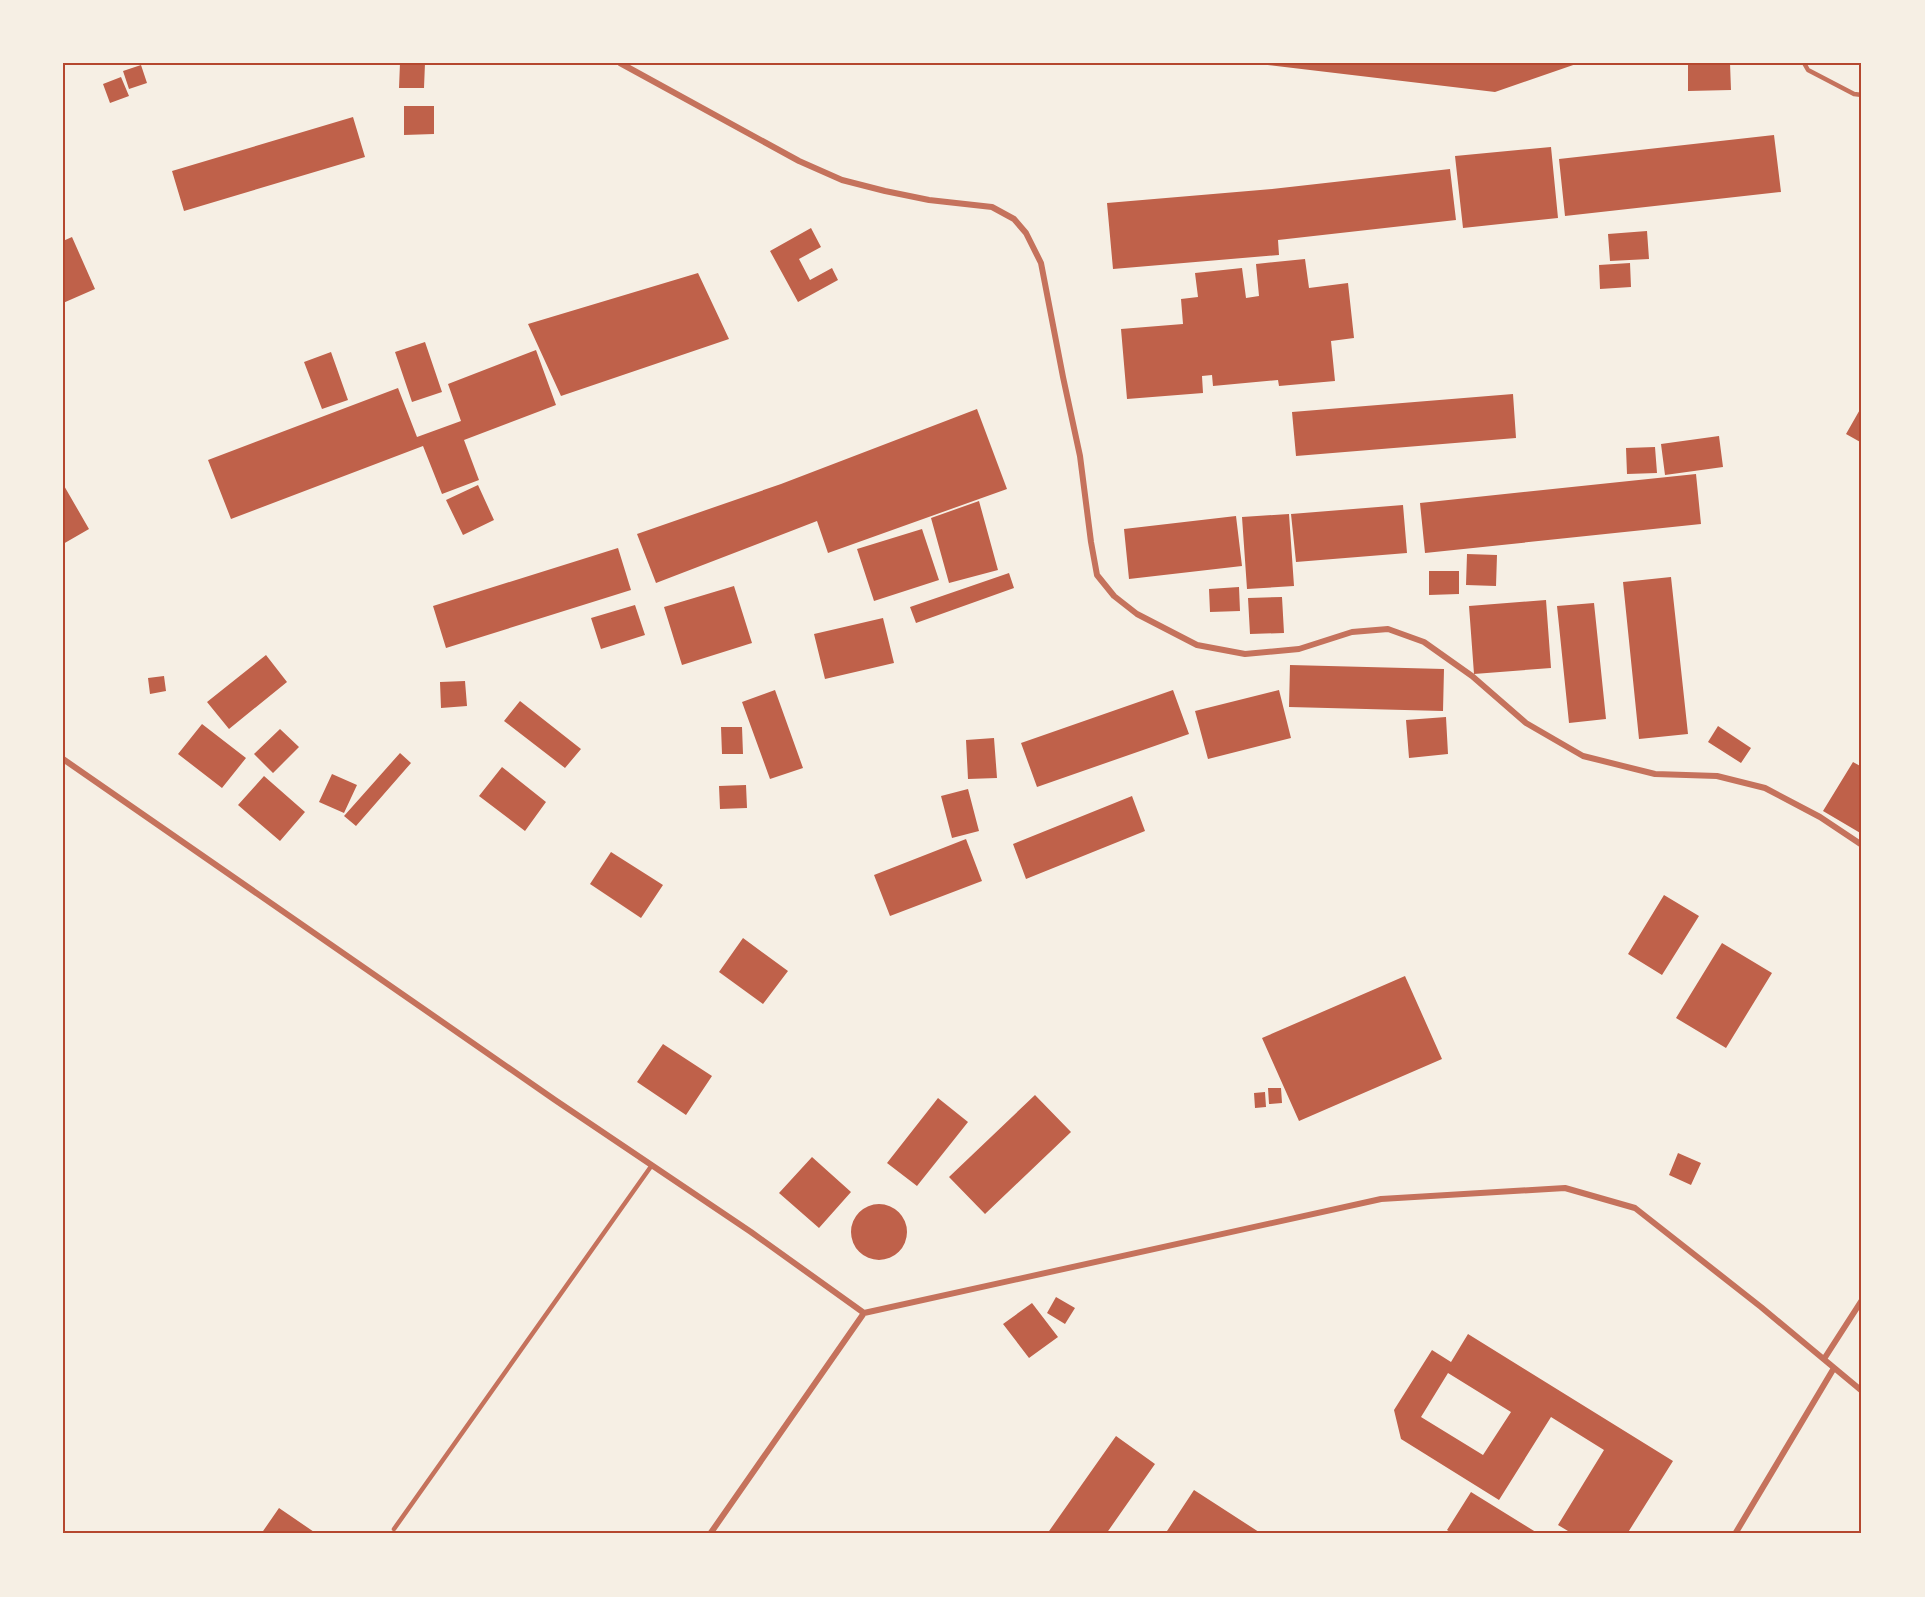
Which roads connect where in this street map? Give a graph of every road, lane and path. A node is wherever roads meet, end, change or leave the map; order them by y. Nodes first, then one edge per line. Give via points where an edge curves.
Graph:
1 (620, 63) edge
2 (1804, 63) edge
3 (1862, 95) edge
4 (63, 759) edge
5 (1862, 845) edge
6 (652, 1165) junction
7 (1862, 1300) edge
8 (864, 1313) junction
9 (1824, 1359) junction
10 (1834, 1368) junction
11 (1862, 1391) edge
12 (394, 1529) dead end
13 (710, 1534) edge
14 (1735, 1534) edge

1 - 5 street via 799,161 842,180 929,200 992,207 1014,219 1041,263 1080,456 1097,575 1114,596 1137,614 1197,645 1245,654 1299,649 1352,632 1388,629 1424,642 1472,676 1526,723 1583,756 1655,774 1717,776 1765,788
2 - 3 lane via 1808,70
4 - 6 street
6 - 8 street
6 - 12 lane
7 - 9 street
8 - 9 street via 1381,1198 1565,1188 1635,1208
8 - 13 street
9 - 10 street
10 - 11 street
10 - 14 street

